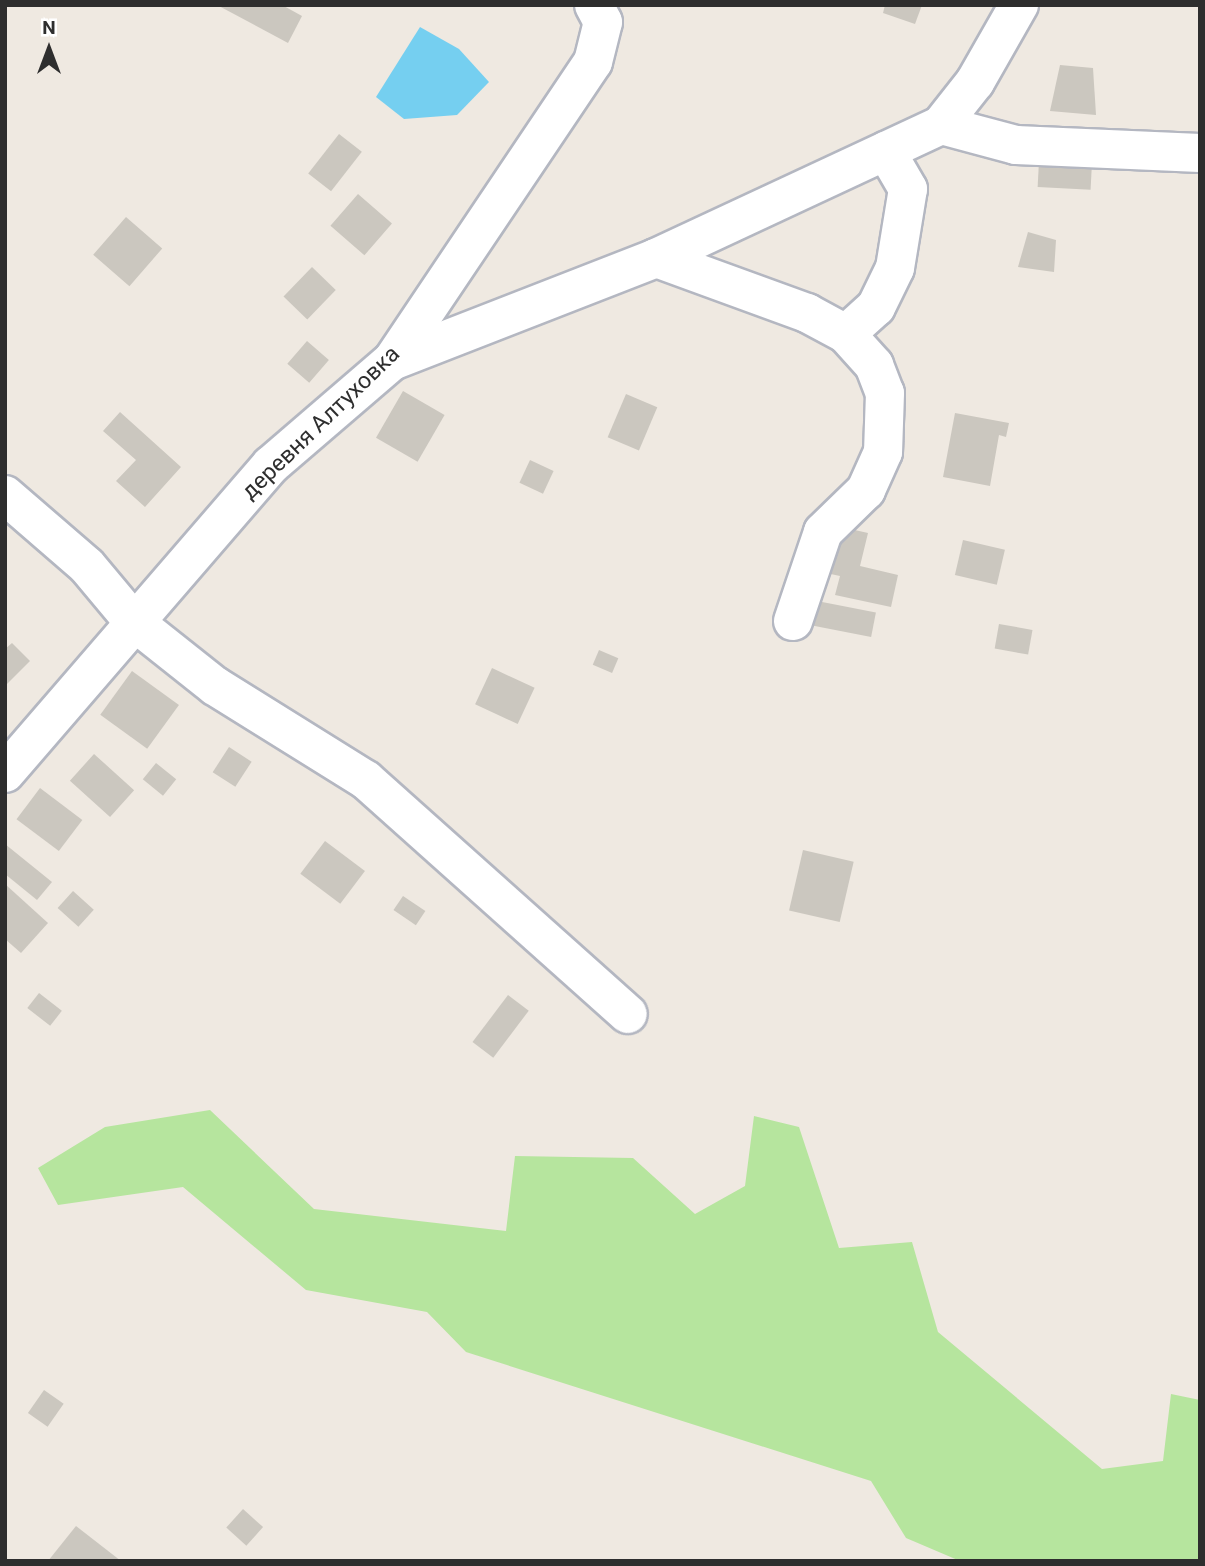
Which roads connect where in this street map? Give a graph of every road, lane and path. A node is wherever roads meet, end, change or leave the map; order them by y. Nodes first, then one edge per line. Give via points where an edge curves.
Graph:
1 (594, 5) edge
2 (1019, 5) edge
3 (941, 125) junction
4 (886, 151) junction
5 (1200, 153) edge
6 (656, 258) junction
7 (846, 334) junction
8 (392, 361) junction
9 (5, 495) edge
10 (133, 621) junction
11 (793, 621) dead end
12 (5, 773) edge
13 (628, 1014) dead end

1 - 8 street, деревня Алтуховка via 603,22 593,62
2 - 3 street via 975,82
3 - 4 street
3 - 5 street via 1016,145
4 - 6 street
4 - 7 street via 908,189 895,268 876,307
6 - 7 street via 807,313
6 - 8 street
7 - 11 street via 874,365 885,393 883,452 866,491 823,532
8 - 10 street, деревня Алтуховка via 271,465
9 - 10 street via 87,566
10 - 12 street, деревня Алтуховка
10 - 13 street via 215,686 366,780

